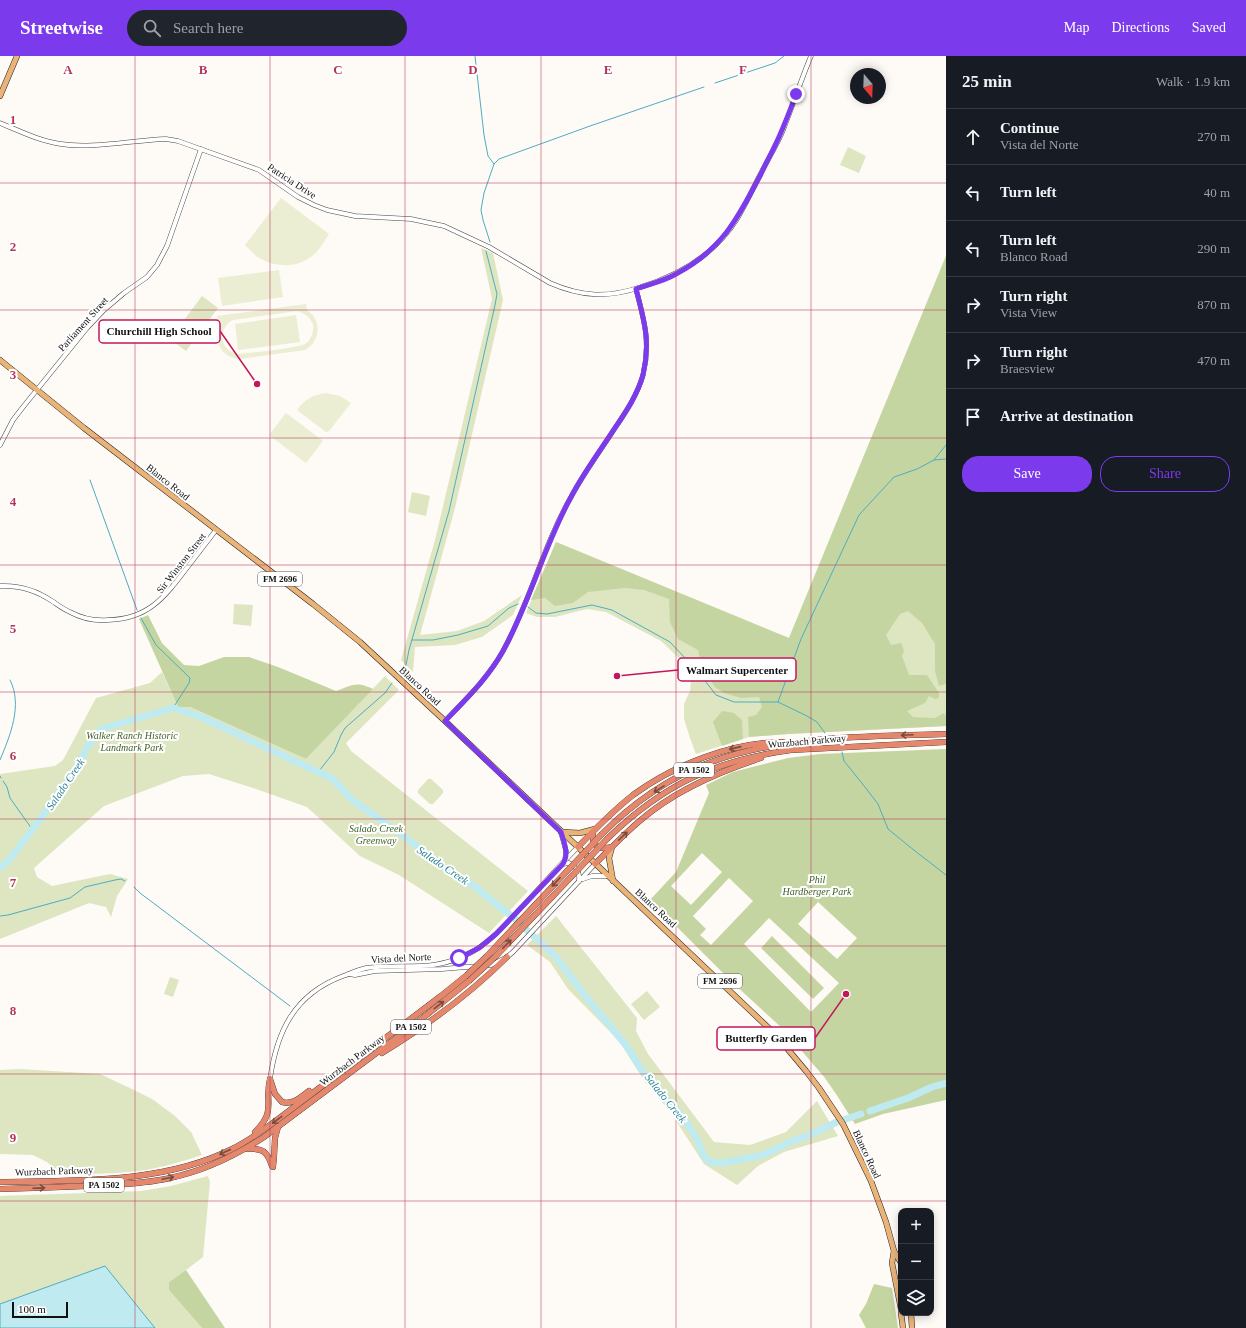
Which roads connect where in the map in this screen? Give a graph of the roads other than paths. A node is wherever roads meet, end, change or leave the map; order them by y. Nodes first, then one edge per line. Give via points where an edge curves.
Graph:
1 (17, 56) edge
2 (810, 56) edge
3 (0, 96) edge
4 (0, 123) edge
5 (201, 149) junction
6 (636, 289) junction
7 (0, 360) edge
8 (36, 390) junction
9 (0, 444) edge
10 (216, 530) junction
11 (0, 586) edge
12 (445, 721) junction
13 (946, 734) edge
14 (801, 742) junction
15 (946, 742) edge
16 (791, 750) junction
17 (595, 830) junction
18 (561, 832) junction
19 (578, 847) junction
20 (612, 847) junction
21 (563, 863) junction
22 (595, 864) junction
23 (609, 876) junction
24 (613, 880) junction
25 (579, 881) junction
26 (507, 957) junction
27 (349, 974) junction
28 (364, 1054) junction
29 (353, 1071) junction
30 (270, 1079) junction
31 (278, 1127) junction
32 (245, 1142) junction
33 (244, 1150) junction
34 (0, 1182) edge
35 (0, 1190) edge
36 (894, 1251) junction
37 (898, 1258) edge
38 (898, 1294) edge
39 (901, 1316) edge
40 (911, 1316) edge
41 (903, 1328) edge
42 (912, 1328) edge

1 - 3 main road
2 - 6 street, Patricia Drive via 776,144 745,205 727,233 690,266 667,278
4 - 5 street, Patricia Drive via 35,138 62,144 166,139
5 - 6 street, Patricia Drive via 259,170 298,197 327,210 355,216 411,219 444,226 489,247 550,283 571,291 606,295
5 - 8 street, Parliament Street via 167,246 157,265 147,277 104,310
6 - 12 street via 647,334 645,364 636,395 568,502 522,612 502,652 483,680
7 - 8 main road, Blanco Road / FM 2696
8 - 9 street, Parliament Street via 16,416
8 - 10 main road, Blanco Road / FM 2696
10 - 11 street, Sir Winston Street via 163,599 133,616 105,621 88,619 71,613 41,594 27,589
10 - 12 main road, Blanco Road / FM 2696 via 360,642
12 - 18 main road, Blanco Road / FM 2696
13 -> 14 highway, Wurzbach Parkway / PA 1502
14 -> 17 highway via 750,745 691,763 633,795
14 -> 28 highway, Wurzbach Parkway / PA 1502, bridge via 711,762 638,802 602,834 487,956
15 - 16 highway, Wurzbach Parkway / PA 1502
20 -> 16 highway via 642,819 680,792 740,765
29 -> 16 highway, Wurzbach Parkway / PA 1502, bridge via 469,981 608,838 637,812 677,785 709,770 766,753
17 - 18 main road via 580,833
17 - 19 highway
17 - 20 highway via 593,840 597,846 603,849
18 - 19 main road, Blanco Road / FM 2696
18 - 21 street via 566,851
19 - 21 street, Vista del Norte
19 - 22 main road, Blanco Road / FM 2696
20 - 22 highway
20 - 24 main road via 609,858
21 - 25 street via 571,864 579,872
21 - 27 street, Vista del Norte via 496,934 469,954 443,964 367,968
22 - 23 main road, Blanco Road / FM 2696
22 - 25 street
23 - 24 main road, Blanco Road / FM 2696
23 - 25 street via 592,876
24 - 36 main road, Blanco Road / FM 2696 via 775,1034 820,1088 849,1136 871,1181
25 - 26 street
26 - 27 street, Vista del Norte via 491,965
26 - 29 highway via 479,984 446,1010
27 - 30 street, Vista del Norte via 319,988 292,1016 276,1046
28 - 30 highway via 292,1102 282,1102 278,1099
28 -> 32 highway, Wurzbach Parkway / PA 1502
29 - 31 highway, Wurzbach Parkway / PA 1502
30 - 32 highway via 266,1118
31 - 33 highway, Wurzbach Parkway / PA 1502
31 - 33 highway via 274,1138 273,1167 270,1158 261,1150
32 -> 34 highway, Wurzbach Parkway / PA 1502 via 233,1149 174,1170 141,1176
35 -> 33 highway, Wurzbach Parkway / PA 1502 via 142,1183 207,1167
36 - 37 main road, Blanco Road / FM 2696
36 - 38 main road, Blanco Road / FM 2696 via 892,1263
39 - 41 main road
40 - 42 main road

